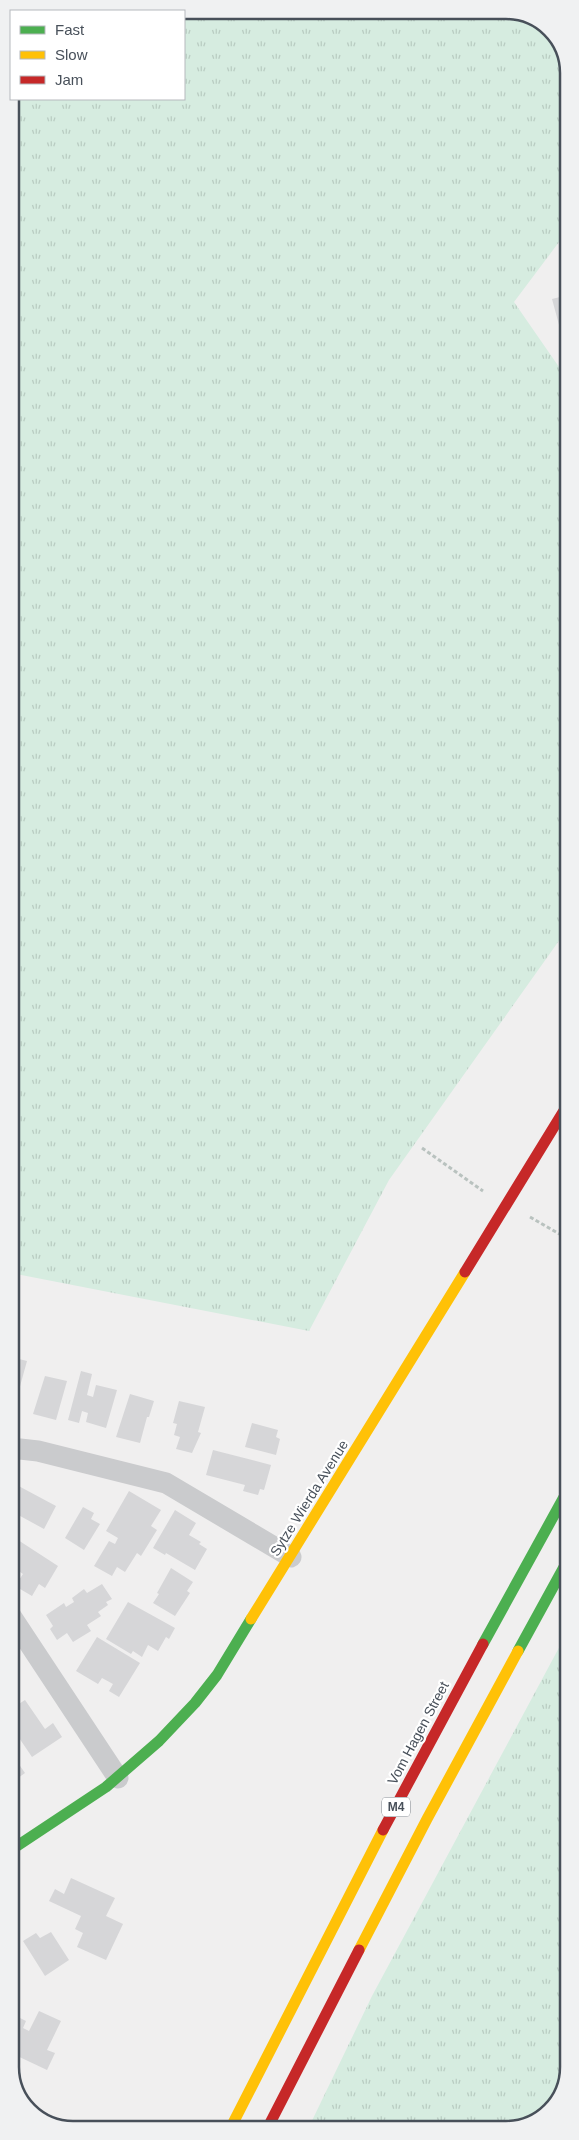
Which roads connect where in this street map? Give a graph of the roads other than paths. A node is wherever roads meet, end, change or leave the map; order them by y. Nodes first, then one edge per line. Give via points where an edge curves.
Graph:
1 (560, 1117) edge
2 (19, 1449) edge
3 (560, 1505) edge
4 (291, 1557) junction
5 (560, 1575) edge
6 (19, 1628) edge
7 (118, 1778) junction
8 (19, 1845) edge
9 (234, 2121) edge
10 (271, 2121) edge

1 - 4 main road, Sytze Wierda Avenue
2 - 4 street via 166,1483
3 - 9 main road, Vom Hagen Street / M4 via 395,1809
4 - 7 main road, Sytze Wierda Avenue via 217,1675 193,1707
5 - 10 main road, M4 via 427,1819
6 - 7 street
7 - 8 main road, Sytze Wierda Avenue

